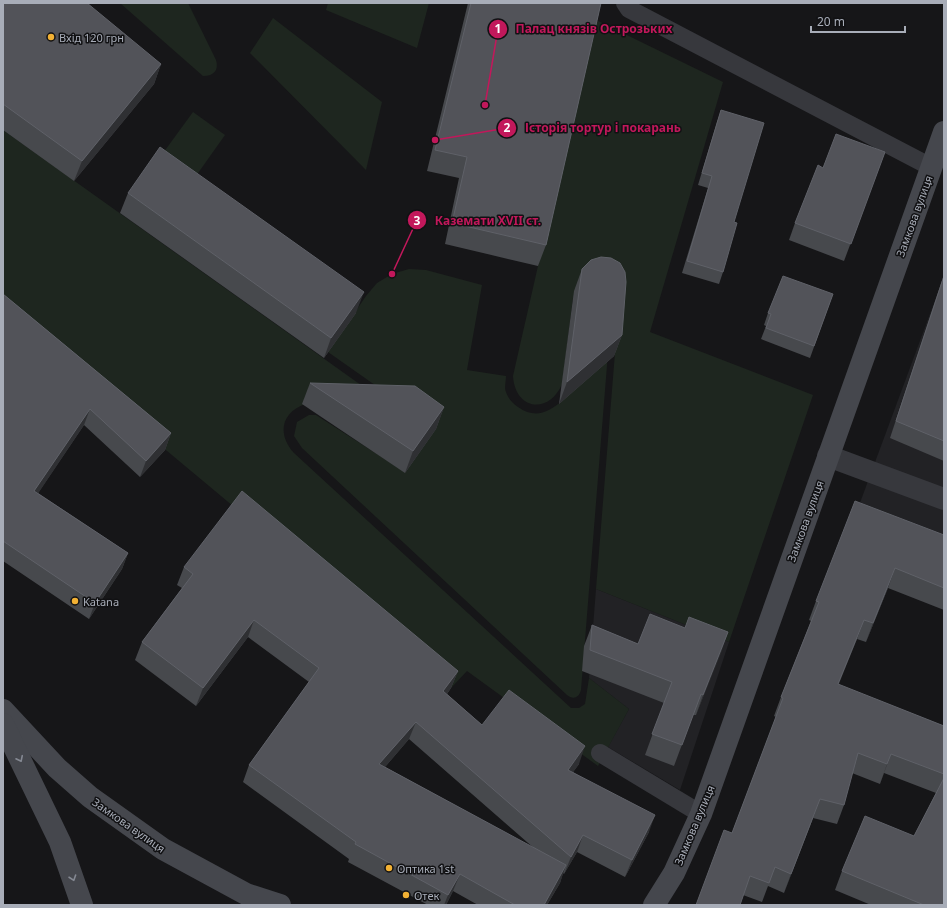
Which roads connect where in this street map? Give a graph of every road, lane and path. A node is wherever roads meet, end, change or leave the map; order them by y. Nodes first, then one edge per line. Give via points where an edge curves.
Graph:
1 (626, 3) edge
2 (944, 132) edge
3 (931, 167) junction
4 (828, 456) junction
5 (944, 499) edge
6 (3, 710) edge
7 (3, 724) edge
8 (600, 753) dead end
9 (701, 814) junction
10 (243, 899) edge
11 (82, 905) edge
12 (280, 905) edge
13 (654, 905) edge

1 - 3 lane via 629,9
2 - 3 main road, Замкова вулиця
3 - 4 main road, Замкова вулиця
4 - 5 street
4 - 9 main road, Замкова вулиця
6 - 10 main road, Замкова вулиця via 57,768 90,797 163,849
7 -> 11 main road via 60,842
8 - 9 lane
9 - 13 main road, Замкова вулиця via 674,873
10 - 12 main road, Замкова вулиця

